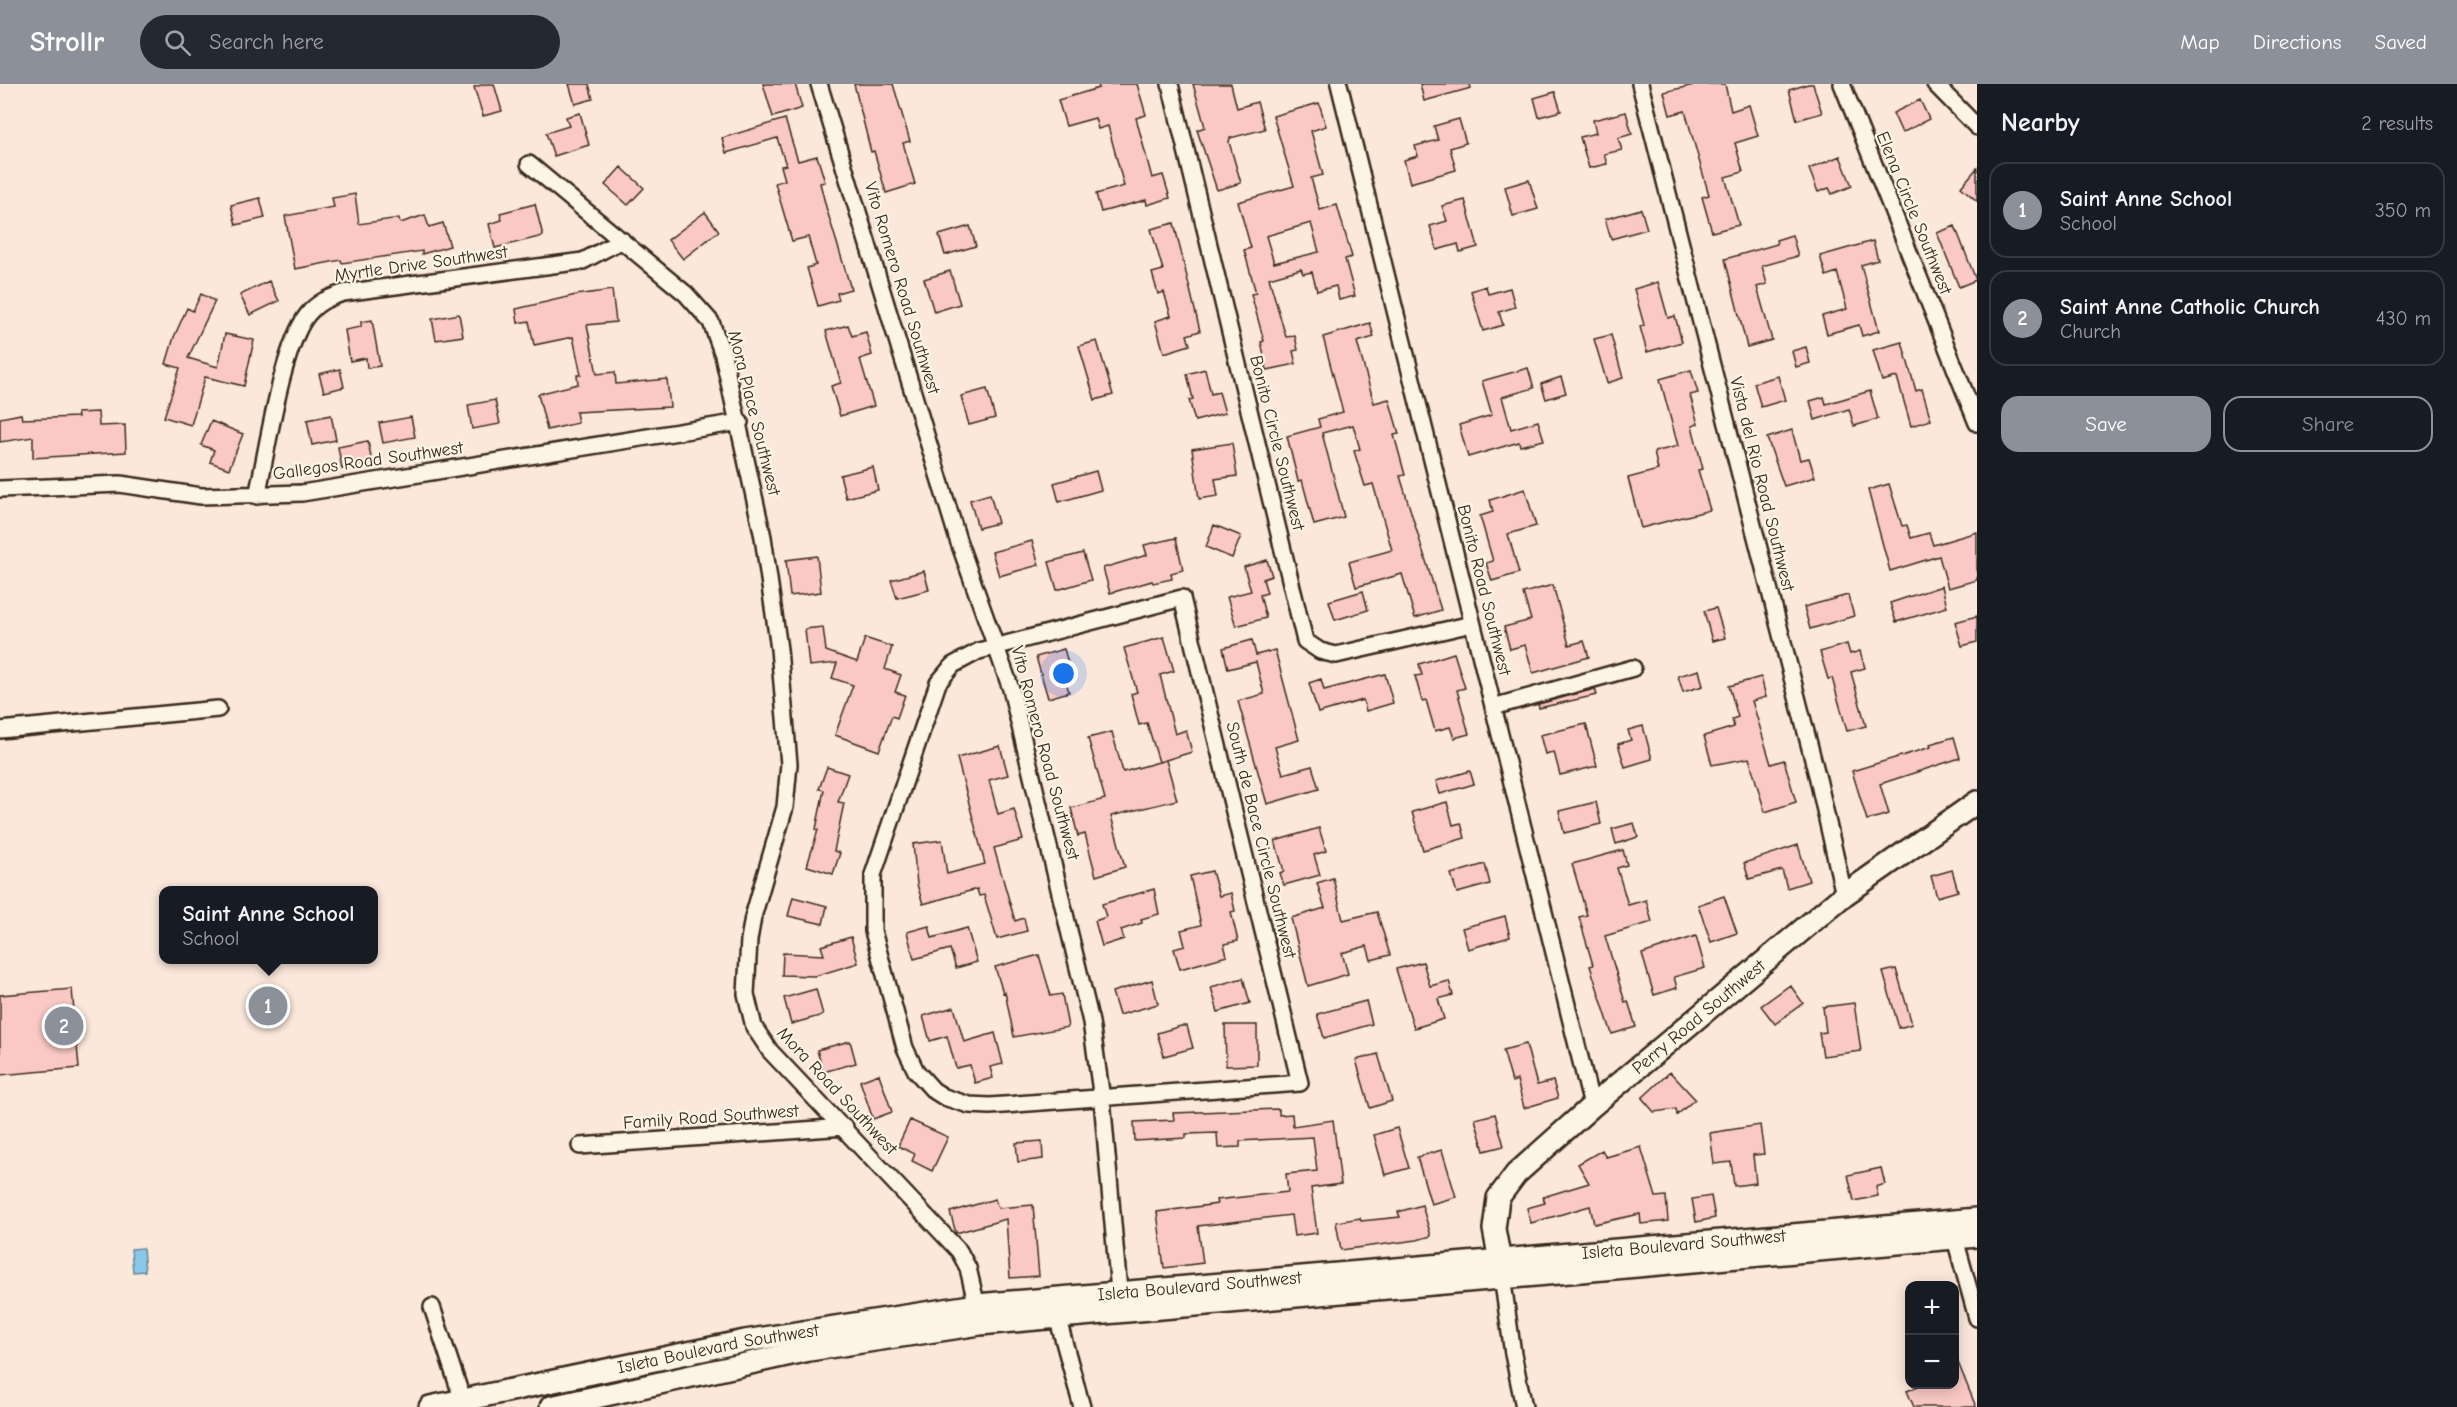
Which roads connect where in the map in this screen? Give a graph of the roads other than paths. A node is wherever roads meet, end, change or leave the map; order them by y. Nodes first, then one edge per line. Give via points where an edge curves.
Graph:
1 (819, 84) edge
2 (1170, 84) edge
3 (1339, 84) edge
4 (1640, 84) edge
5 (1842, 84) edge
6 (1935, 84) edge
7 (1977, 127) edge
8 (529, 165) dead end
9 (622, 240) junction
10 (740, 422) junction
11 (1977, 423) edge
12 (0, 489) edge
13 (257, 496) junction
14 (763, 537) joint
15 (1472, 624) junction
16 (997, 645) junction
17 (1633, 668) dead end
18 (1493, 706) junction
19 (218, 709) dead end
20 (0, 730) edge
21 (1977, 802) edge
22 (1844, 895) junction
23 (1102, 1099) junction
24 (1592, 1106) junction
25 (845, 1127) junction
26 (580, 1146) dead end
27 (1977, 1219) edge
28 (1952, 1230) junction
29 (1977, 1236) edge
30 (1501, 1267) junction
31 (1120, 1300) junction
32 (1055, 1306) junction
33 (432, 1307) dead end
34 (978, 1314) junction
35 (1977, 1317) edge
36 (462, 1405) edge
37 (430, 1407) edge
38 (551, 1407) edge
39 (1082, 1407) edge
40 (1524, 1407) edge

1 - 16 street, Vito Romero Road Southwest via 958,540
2 - 15 street, Bonito Circle Southwest via 1305,641 1336,655
3 - 15 street, Bonito Road Southwest
4 - 22 street, Vista del Rio Road Southwest via 1818,779
5 - 11 street, Elena Circle Southwest
6 - 7 street
8 - 9 street, Mora Place Southwest
9 - 10 street, Mora Place Southwest via 686,294 711,322
9 - 13 street, Myrtle Drive Southwest via 583,261 343,293 323,299 307,314 291,344
10 - 13 street, Gallegos Road Southwest via 302,493
10 - 14 street, Mora Place Southwest
12 - 13 street, Gallegos Road Southwest via 120,484 201,496
14 - 25 street, Mora Road Southwest via 779,649 789,764 785,807 753,917 746,994 754,1027 770,1051
15 - 18 street, Bonito Road Southwest
16 - 23 street, Vito Romero Road Southwest via 1082,978
16 - 23 street via 954,665 938,683 931,699 873,875 876,944 905,1048 916,1071 933,1090 956,1102 978,1106
16 - 23 street, South de Bace Circle Southwest via 1182,598 1300,1083
17 - 18 street
18 - 24 street, Bonito Road Southwest
19 - 20 street
21 - 22 main road, Perry Road Southwest
22 - 24 main road, Perry Road Southwest
23 - 31 street, Vito Romero Road Southwest
24 - 30 main road, Perry Road Southwest via 1516,1174 1498,1198 1494,1229
25 - 26 street, Family Road Southwest
25 - 34 street, Mora Road Southwest via 959,1251 968,1268
27 - 28 main road, Isleta Boulevard Southwest
28 - 29 main road, Isleta Boulevard Southwest
28 - 30 main road, Isleta Boulevard Southwest
28 - 35 street
30 - 31 main road, Isleta Boulevard Southwest
30 - 40 street
31 - 32 main road, Isleta Boulevard Southwest
32 - 34 main road, Isleta Boulevard Southwest
32 - 39 street
33 - 36 street
34 - 36 main road, Isleta Boulevard Southwest via 744,1341
34 - 38 main road, Isleta Boulevard Southwest
36 - 37 main road, Isleta Boulevard Southwest

